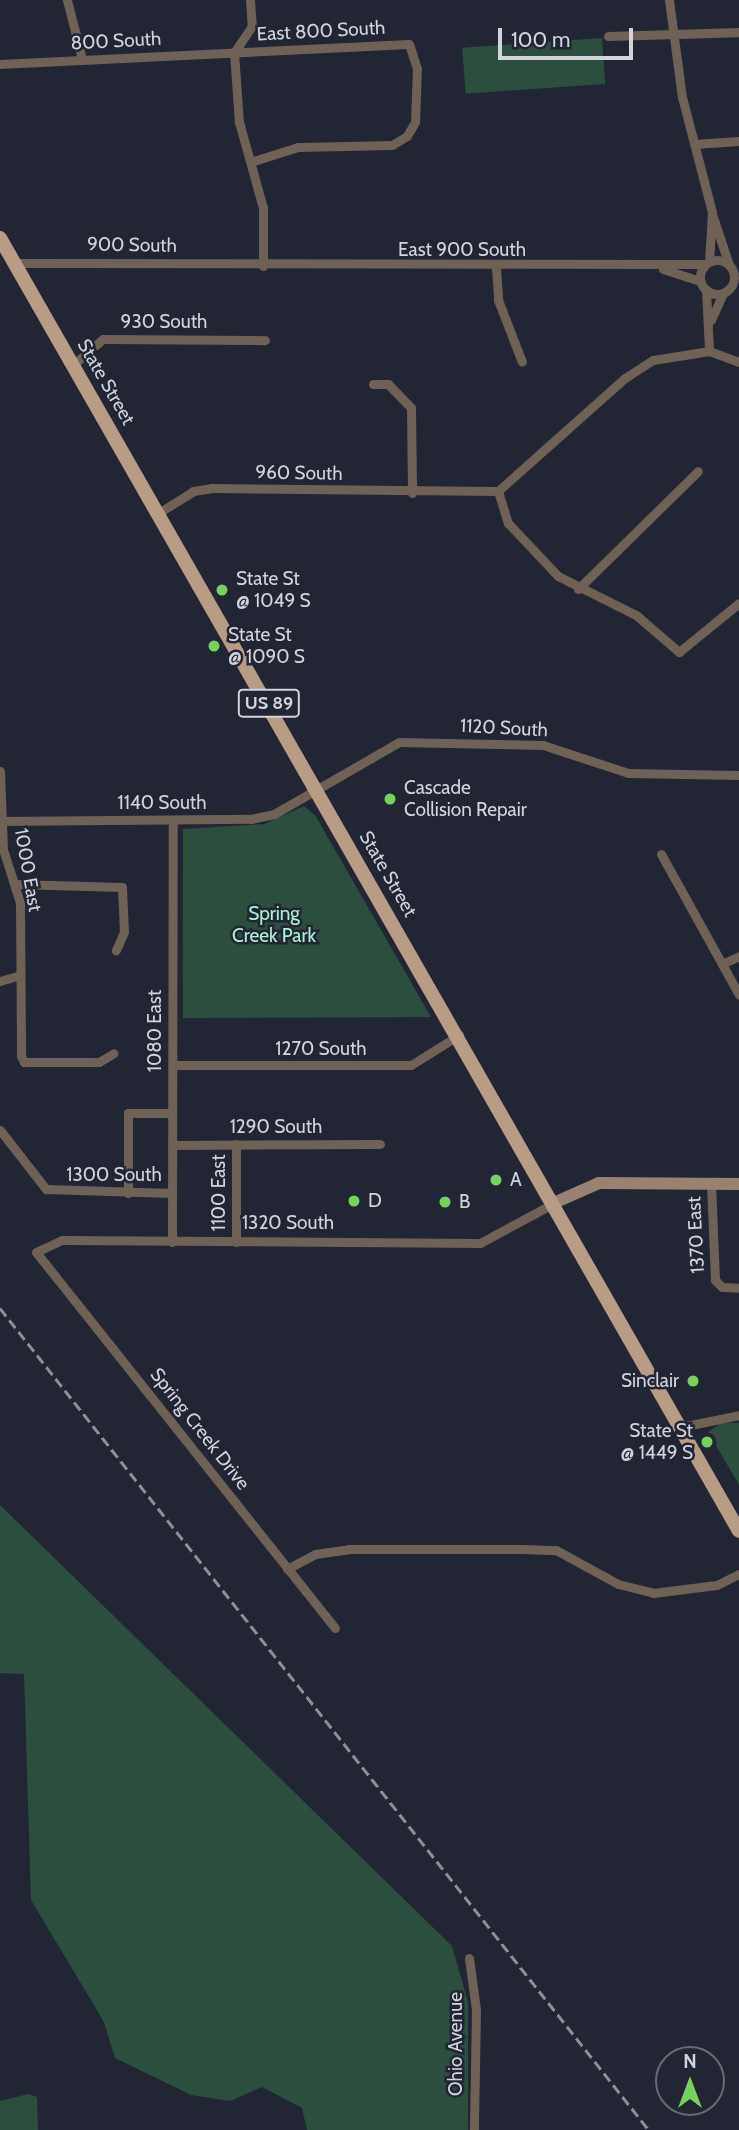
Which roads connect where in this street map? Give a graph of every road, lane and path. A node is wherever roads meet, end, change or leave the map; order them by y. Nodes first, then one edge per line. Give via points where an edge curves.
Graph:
1 (66, 0) edge
2 (250, 0) edge
3 (669, 0) edge
4 (739, 32) edge
5 (608, 36) dead end
6 (674, 36) junction
7 (234, 53) junction
8 (82, 60) junction
9 (0, 64) edge
10 (739, 141) edge
11 (694, 144) junction
12 (250, 162) junction
13 (712, 212) junction
14 (0, 238) edge
15 (7, 263) edge
16 (707, 263) junction
17 (263, 267) junction
18 (496, 268) junction
19 (662, 269) junction
20 (734, 269) edge
21 (703, 285) junction
22 (731, 289) edge
23 (711, 320) junction
24 (265, 340) dead end
25 (709, 351) junction
26 (522, 362) dead end
27 (739, 362) edge
28 (74, 364) junction
29 (373, 384) dead end
30 (698, 471) dead end
31 (498, 491) junction
32 (412, 493) junction
33 (160, 512) junction
34 (578, 589) junction
35 (739, 603) edge
36 (0, 771) edge
37 (739, 775) edge
38 (317, 788) junction
39 (173, 820) junction
40 (1, 821) edge
41 (661, 854) dead end
42 (15, 884) junction
43 (116, 950) dead end
44 (739, 956) edge
45 (722, 964) junction
46 (18, 976) junction
47 (0, 981) edge
48 (739, 995) edge
49 (459, 1035) junction
50 (114, 1053) dead end
51 (173, 1065) junction
52 (173, 1113) junction
53 (0, 1130) edge
54 (172, 1144) junction
55 (236, 1144) junction
56 (380, 1144) dead end
57 (711, 1184) junction
58 (739, 1184) edge
59 (128, 1193) junction
60 (172, 1193) junction
61 (556, 1202) junction
62 (172, 1242) junction
63 (236, 1242) junction
64 (36, 1252) joint
65 (739, 1288) edge
66 (739, 1415) edge
67 (681, 1427) junction
68 (739, 1531) edge
69 (288, 1569) junction
70 (739, 1574) edge
71 (335, 1628) dead end
72 (469, 1958) dead end
73 (474, 2130) edge

1 - 8 street
2 - 7 street via 253,14 248,35
3 - 6 street
4 - 6 street
5 - 6 street
6 - 11 street
7 - 8 street, 800 South
7 - 12 street
7 - 12 street, East 800 South via 410,44 417,68 415,122 407,136 392,145 298,147
8 - 9 street, 800 South
10 - 11 street
11 - 13 street
12 - 17 street via 263,208
13 - 16 street
13 - 20 street
14 - 15 main road, State Street / US 89
15 - 17 street, 900 South
15 - 28 main road, State Street / US 89
16 - 19 street, East 900 South
16 - 20 street, East 900 South
16 - 21 street
17 - 18 street, East 900 South
18 - 19 street, East 900 South
18 - 26 street via 498,299
19 - 21 street, East 900 South
20 - 22 street
21 - 22 street, East 900 South
21 - 23 street
22 - 23 street
23 - 25 street
24 - 28 street, 930 South via 103,339
25 - 27 street
25 - 31 street via 653,360 625,378
28 - 33 main road, State Street / US 89
29 - 32 street via 388,384 411,408
30 - 34 street
31 - 32 street, 960 South
31 - 34 street via 508,523
32 - 33 street, 960 South via 211,488 193,491
33 - 38 main road, State Street / US 89
34 - 35 street via 636,615 679,652
36 - 40 street, 1000 East
37 - 38 street, 1120 South via 628,773 543,745 415,741 381,748
38 - 39 street, 1140 South via 259,817
38 - 49 main road, State Street / US 89
39 - 40 street, 1140 South
39 - 51 street, 1080 East
40 - 42 street, 1000 East via 5,860
41 - 45 street
42 - 43 street via 122,887 124,932
42 - 46 street, 1000 East
44 - 45 street
45 - 48 street
46 - 47 street
46 - 50 street, 1000 East via 22,1058 99,1062
49 - 51 street, 1270 South via 425,1062 398,1066
49 - 61 main road, State Street / US 89
51 - 52 street, 1080 East
52 - 54 street, 1080 East
52 - 59 street via 128,1113
53 - 59 street, 1300 South via 46,1189
54 - 55 street, 1290 South
54 - 60 street, 1080 East
55 - 56 street, 1290 South
55 - 63 street, 1100 East
57 - 58 street, 1320 South
57 - 61 street, 1320 South via 599,1183
57 - 65 street, 1370 East via 716,1283
59 - 60 street, 1300 South
60 - 62 street, 1080 East
61 - 63 street, 1320 South via 480,1243
61 - 67 main road, State Street / US 89
62 - 63 street, 1320 South
62 - 64 street, 1320 South via 62,1240
64 - 69 street, Spring Creek Drive
66 - 67 street
67 - 68 main road, State Street / US 89
69 - 70 street via 315,1554 349,1549 522,1549 556,1550 618,1584 653,1593 693,1590
69 - 71 street, Spring Creek Drive
72 - 73 street, Ohio Avenue via 476,2010

